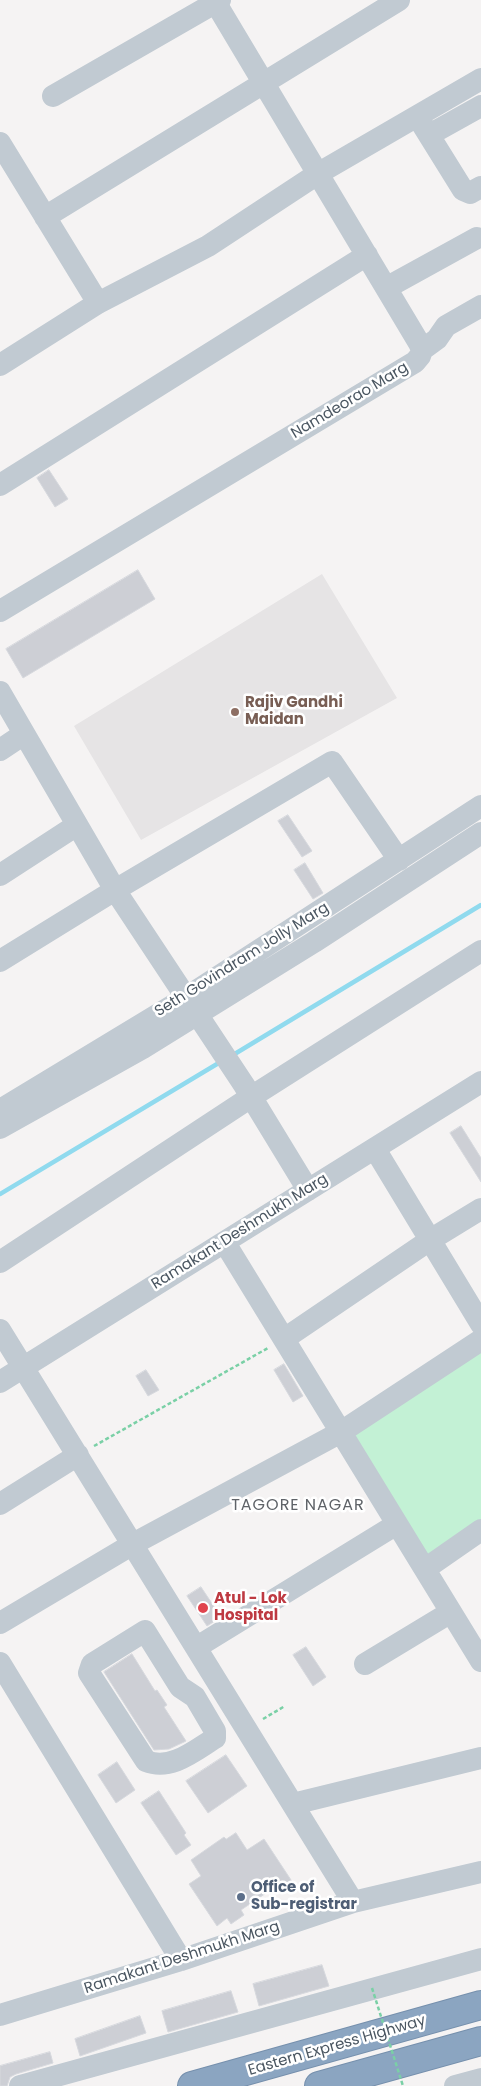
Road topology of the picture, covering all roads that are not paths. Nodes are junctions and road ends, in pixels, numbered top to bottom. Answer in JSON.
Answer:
{"nodes":[{"id":1,"x":399,"y":0,"type":"edge"},
{"id":2,"x":217,"y":1,"type":"edge"},
{"id":3,"x":481,"y":79,"type":"edge"},
{"id":4,"x":265,"y":83,"type":"junction"},
{"id":5,"x":53,"y":96,"type":"dead end"},
{"id":6,"x":481,"y":106,"type":"edge"},
{"id":7,"x":417,"y":116,"type":"junction"},
{"id":8,"x":429,"y":135,"type":"junction"},
{"id":9,"x":0,"y":143,"type":"edge"},
{"id":10,"x":318,"y":173,"type":"junction"},
{"id":11,"x":481,"y":188,"type":"edge"},
{"id":12,"x":45,"y":217,"type":"junction"},
{"id":13,"x":477,"y":238,"type":"dead end"},
{"id":14,"x":367,"y":256,"type":"junction"},
{"id":15,"x":386,"y":288,"type":"junction"},
{"id":16,"x":98,"y":303,"type":"junction"},
{"id":17,"x":481,"y":306,"type":"edge"},
{"id":18,"x":422,"y":350,"type":"junction"},
{"id":19,"x":0,"y":366,"type":"edge"},
{"id":20,"x":0,"y":485,"type":"edge"},
{"id":21,"x":0,"y":611,"type":"edge"},
{"id":22,"x":0,"y":692,"type":"edge"},
{"id":23,"x":24,"y":734,"type":"junction"},
{"id":24,"x":0,"y":750,"type":"edge"},
{"id":25,"x":481,"y":806,"type":"edge"},
{"id":26,"x":77,"y":826,"type":"junction"},
{"id":27,"x":481,"y":833,"type":"edge"},
{"id":28,"x":399,"y":860,"type":"junction"},
{"id":29,"x":0,"y":875,"type":"edge"},
{"id":30,"x":115,"y":890,"type":"junction"},
{"id":31,"x":481,"y":951,"type":"edge"},
{"id":32,"x":0,"y":961,"type":"edge"},
{"id":33,"x":192,"y":1005,"type":"junction"},
{"id":34,"x":481,"y":1082,"type":"edge"},
{"id":35,"x":247,"y":1091,"type":"junction"},
{"id":36,"x":0,"y":1110,"type":"edge"},
{"id":37,"x":0,"y":1128,"type":"edge"},
{"id":38,"x":375,"y":1149,"type":"junction"},
{"id":39,"x":308,"y":1190,"type":"junction"},
{"id":40,"x":481,"y":1209,"type":"edge"},
{"id":41,"x":430,"y":1240,"type":"junction"},
{"id":42,"x":224,"y":1243,"type":"junction"},
{"id":43,"x":0,"y":1262,"type":"edge"},
{"id":44,"x":481,"y":1324,"type":"edge"},
{"id":45,"x":0,"y":1330,"type":"edge"},
{"id":46,"x":284,"y":1339,"type":"junction"},
{"id":47,"x":481,"y":1340,"type":"edge"},
{"id":48,"x":24,"y":1367,"type":"junction"},
{"id":49,"x":0,"y":1382,"type":"edge"},
{"id":50,"x":341,"y":1432,"type":"junction"},
{"id":51,"x":78,"y":1455,"type":"junction"},
{"id":52,"x":0,"y":1504,"type":"edge"},
{"id":53,"x":397,"y":1524,"type":"junction"},
{"id":54,"x":481,"y":1530,"type":"edge"},
{"id":55,"x":133,"y":1544,"type":"junction"},
{"id":56,"x":425,"y":1569,"type":"junction"},
{"id":57,"x":175,"y":1612,"type":"junction"},
{"id":58,"x":451,"y":1612,"type":"junction"},
{"id":59,"x":0,"y":1622,"type":"edge"},
{"id":60,"x":145,"y":1631,"type":"junction"},
{"id":61,"x":197,"y":1647,"type":"junction"},
{"id":62,"x":480,"y":1659,"type":"edge"},
{"id":63,"x":0,"y":1663,"type":"edge"},
{"id":64,"x":365,"y":1664,"type":"dead end"},
{"id":65,"x":219,"y":1683,"type":"junction"},
{"id":66,"x":195,"y":1697,"type":"junction"},
{"id":67,"x":481,"y":1758,"type":"edge"},
{"id":68,"x":293,"y":1804,"type":"junction"},
{"id":69,"x":481,"y":1872,"type":"edge"},
{"id":70,"x":353,"y":1902,"type":"junction"},
{"id":71,"x":481,"y":1959,"type":"edge"},
{"id":72,"x":181,"y":1960,"type":"junction"},
{"id":73,"x":481,"y":2005,"type":"edge"},
{"id":74,"x":1,"y":2012,"type":"edge"},
{"id":75,"x":481,"y":2041,"type":"edge"},
{"id":76,"x":481,"y":2079,"type":"edge"},
{"id":77,"x":20,"y":2086,"type":"edge"},
{"id":78,"x":192,"y":2086,"type":"edge"},
{"id":79,"x":319,"y":2086,"type":"edge"},
{"id":80,"x":456,"y":2086,"type":"edge"}],
"edges":[{"from":1,"to":4,"type":"street"},
{"from":2,"to":4,"type":"street","name":"Namdeorao Marg"},
{"from":2,"to":5,"type":"street"},
{"from":3,"to":7,"type":"street"},
{"from":4,"to":10,"type":"street","name":"Namdeorao Marg"},
{"from":4,"to":12,"type":"street"},
{"from":6,"to":8,"type":"street"},
{"from":7,"to":8,"type":"street"},
{"from":7,"to":10,"type":"street"},
{"from":8,"to":11,"type":"street"},
{"from":9,"to":12,"type":"street"},
{"from":10,"to":14,"type":"street","name":"Namdeorao Marg"},
{"from":10,"to":16,"type":"street"},
{"from":12,"to":16,"type":"street"},
{"from":13,"to":15,"type":"street"},
{"from":14,"to":15,"type":"street","name":"Namdeorao Marg"},
{"from":14,"to":20,"type":"street"},
{"from":15,"to":18,"type":"street","name":"Namdeorao Marg"},
{"from":16,"to":19,"type":"street"},
{"from":17,"to":18,"type":"street"},
{"from":18,"to":21,"type":"street","name":"Namdeorao Marg"},
{"from":22,"to":23,"type":"street"},
{"from":23,"to":24,"type":"street"},
{"from":23,"to":26,"type":"street"},
{"from":25,"to":28,"type":"street","name":"Seth Govindram Jolly Marg"},
{"from":26,"to":29,"type":"street"},
{"from":26,"to":30,"type":"street"},
{"from":27,"to":33,"type":"street"},
{"from":28,"to":30,"type":"street"},
{"from":28,"to":33,"type":"street","name":"Seth Govindram Jolly Marg"},
{"from":30,"to":32,"type":"street"},
{"from":30,"to":33,"type":"street"},
{"from":31,"to":35,"type":"street"},
{"from":33,"to":35,"type":"street"},
{"from":33,"to":36,"type":"street","name":"Seth Govindram Jolly Marg"},
{"from":33,"to":37,"type":"street"},
{"from":34,"to":38,"type":"street","name":"Ramakant Deshmukh Marg"},
{"from":35,"to":39,"type":"street"},
{"from":35,"to":43,"type":"street"},
{"from":38,"to":39,"type":"street","name":"Ramakant Deshmukh Marg"},
{"from":38,"to":41,"type":"street"},
{"from":39,"to":42,"type":"street","name":"Ramakant Deshmukh Marg"},
{"from":40,"to":41,"type":"street"},
{"from":41,"to":44,"type":"street"},
{"from":41,"to":46,"type":"street"},
{"from":42,"to":46,"type":"street"},
{"from":42,"to":48,"type":"street","name":"Ramakant Deshmukh Marg"},
{"from":45,"to":48,"type":"street"},
{"from":46,"to":50,"type":"street"},
{"from":47,"to":50,"type":"street"},
{"from":48,"to":49,"type":"street","name":"Ramakant Deshmukh Marg"},
{"from":48,"to":51,"type":"street"},
{"from":50,"to":53,"type":"street"},
{"from":50,"to":55,"type":"street"},
{"from":51,"to":52,"type":"street"},
{"from":51,"to":55,"type":"street"},
{"from":53,"to":56,"type":"street"},
{"from":53,"to":61,"type":"street"},
{"from":54,"to":56,"type":"street"},
{"from":55,"to":57,"type":"street"},
{"from":55,"to":59,"type":"street"},
{"from":56,"to":58,"type":"street"},
{"from":57,"to":60,"type":"street"},
{"from":57,"to":61,"type":"street"},
{"from":58,"to":62,"type":"street"},
{"from":58,"to":64,"type":"street"},
{"from":60,"to":66,"type":"street"},
{"from":60,"to":66,"type":"street"},
{"from":61,"to":65,"type":"street"},
{"from":63,"to":72,"type":"street"},
{"from":65,"to":66,"type":"street"},
{"from":65,"to":68,"type":"street"},
{"from":67,"to":68,"type":"street"},
{"from":68,"to":70,"type":"street"},
{"from":69,"to":70,"type":"street","name":"Ramakant Deshmukh Marg"},
{"from":70,"to":72,"type":"street","name":"Ramakant Deshmukh Marg"},
{"from":71,"to":77,"type":"street"},
{"from":72,"to":74,"type":"street","name":"Ramakant Deshmukh Marg"},
{"from":73,"to":78,"type":"highway","name":"Eastern Express Highway"},
{"from":75,"to":79,"type":"highway"},
{"from":76,"to":80,"type":"street"}]}
